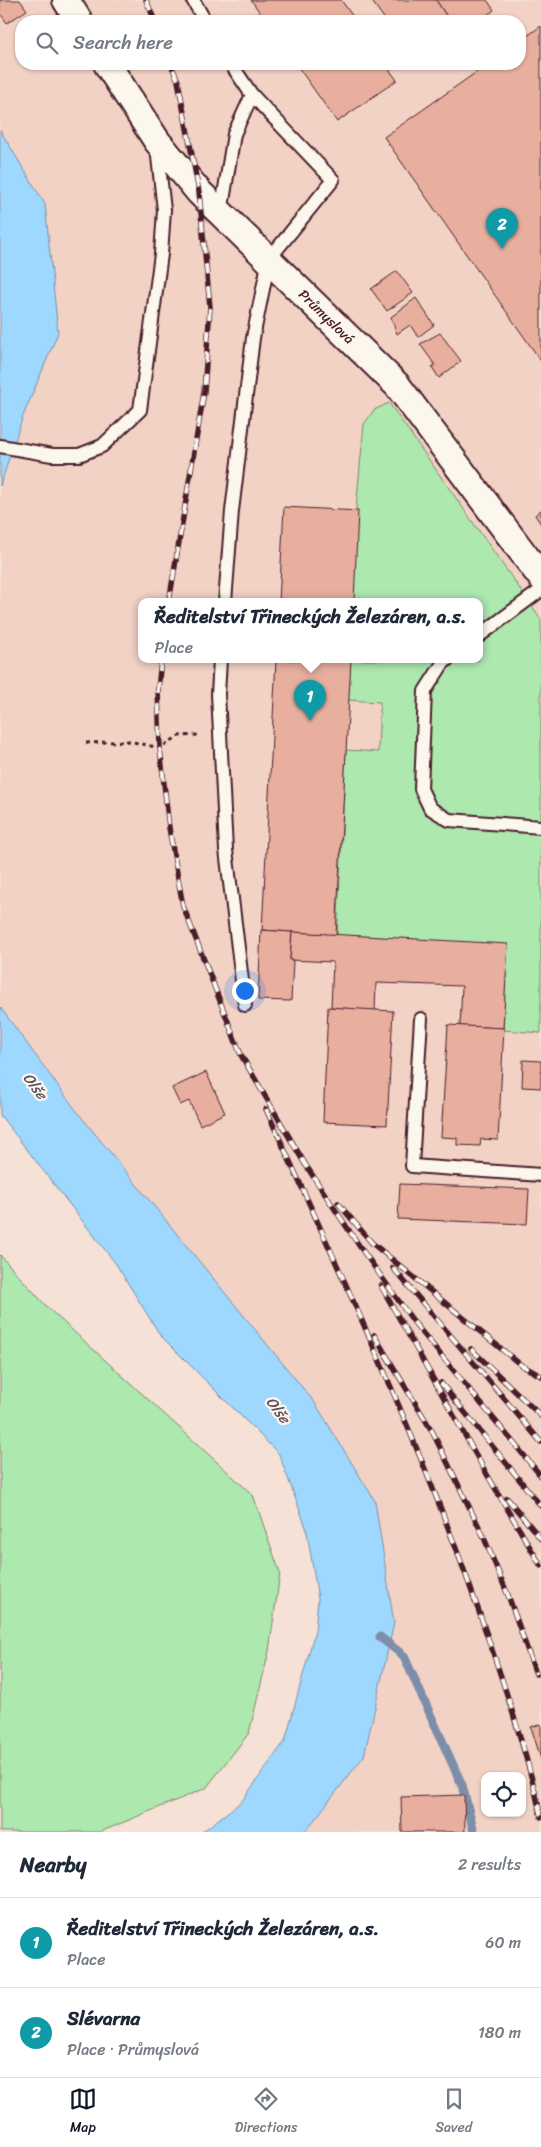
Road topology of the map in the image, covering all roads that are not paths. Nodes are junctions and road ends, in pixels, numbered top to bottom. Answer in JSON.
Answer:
{"nodes":[{"id":1,"x":66,"y":0,"type":"edge"},
{"id":2,"x":192,"y":0,"type":"edge"},
{"id":3,"x":76,"y":15,"type":"edge"},
{"id":4,"x":201,"y":15,"type":"edge"},
{"id":5,"x":111,"y":70,"type":"edge"},
{"id":6,"x":235,"y":70,"type":"edge"},
{"id":7,"x":252,"y":95,"type":"junction"},
{"id":8,"x":157,"y":141,"type":"junction"},
{"id":9,"x":221,"y":213,"type":"junction"},
{"id":10,"x":269,"y":259,"type":"junction"},
{"id":11,"x":0,"y":446,"type":"edge"},
{"id":12,"x":541,"y":576,"type":"edge"},
{"id":13,"x":541,"y":590,"type":"edge"},
{"id":14,"x":225,"y":598,"type":"edge"},
{"id":15,"x":483,"y":633,"type":"edge"},
{"id":16,"x":220,"y":663,"type":"edge"},
{"id":17,"x":443,"y":663,"type":"edge"},
{"id":18,"x":541,"y":827,"type":"edge"},
{"id":19,"x":245,"y":1005,"type":"dead end"},
{"id":20,"x":421,"y":1019,"type":"dead end"},
{"id":21,"x":541,"y":1175,"type":"edge"}],
"edges":[{"from":1,"to":3,"type":"street"},
{"from":2,"to":4,"type":"lane"},
{"from":5,"to":8,"type":"street","name":"Průmyslová"},
{"from":6,"to":7,"type":"lane"},
{"from":7,"to":9,"type":"lane"},
{"from":7,"to":10,"type":"lane"},
{"from":8,"to":9,"type":"street","name":"Průmyslová"},
{"from":8,"to":11,"type":"lane"},
{"from":9,"to":10,"type":"street","name":"Průmyslová"},
{"from":10,"to":12,"type":"street","name":"Průmyslová"},
{"from":10,"to":14,"type":"lane"},
{"from":13,"to":15,"type":"lane"},
{"from":16,"to":19,"type":"lane"},
{"from":17,"to":18,"type":"lane"},
{"from":20,"to":21,"type":"lane"}]}
